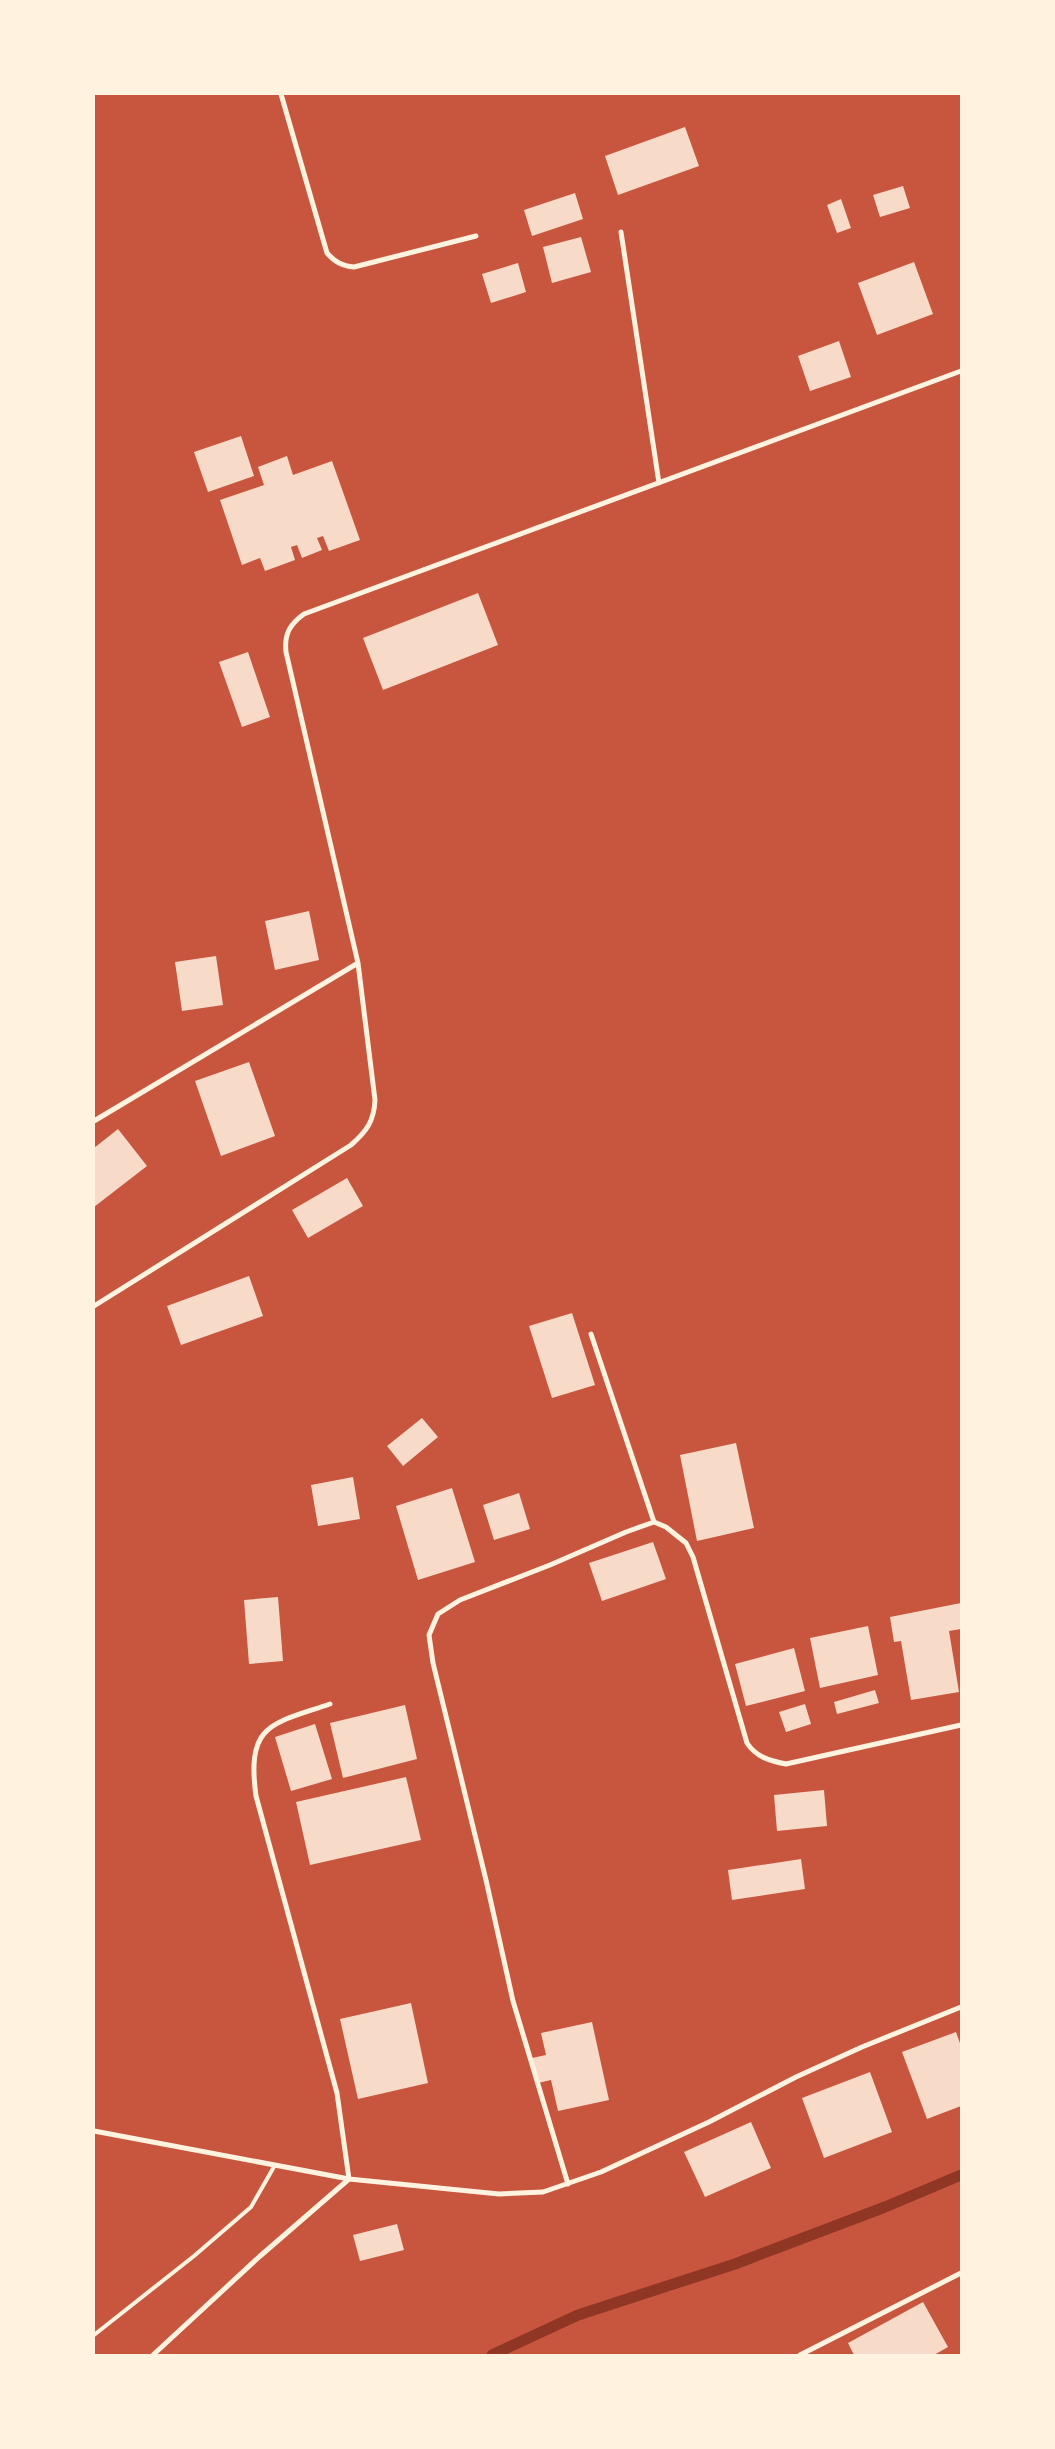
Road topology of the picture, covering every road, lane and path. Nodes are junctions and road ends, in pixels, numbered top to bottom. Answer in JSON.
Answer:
{"nodes":[{"id":1,"x":281,"y":94,"type":"edge"},
{"id":2,"x":621,"y":232,"type":"dead end"},
{"id":3,"x":476,"y":236,"type":"dead end"},
{"id":4,"x":961,"y":371,"type":"edge"},
{"id":5,"x":659,"y":484,"type":"junction"},
{"id":6,"x":358,"y":963,"type":"junction"},
{"id":7,"x":94,"y":1121,"type":"edge"},
{"id":8,"x":94,"y":1306,"type":"edge"},
{"id":9,"x":591,"y":1334,"type":"dead end"},
{"id":10,"x":654,"y":1522,"type":"junction"},
{"id":11,"x":330,"y":1704,"type":"dead end"},
{"id":12,"x":961,"y":1725,"type":"edge"},
{"id":13,"x":961,"y":2007,"type":"edge"},
{"id":14,"x":94,"y":2131,"type":"edge"},
{"id":15,"x":275,"y":2165,"type":"junction"},
{"id":16,"x":349,"y":2180,"type":"junction"},
{"id":17,"x":568,"y":2184,"type":"junction"},
{"id":18,"x":961,"y":2273,"type":"edge"},
{"id":19,"x":94,"y":2336,"type":"edge"},
{"id":20,"x":153,"y":2355,"type":"edge"},
{"id":21,"x":800,"y":2355,"type":"edge"}],
"edges":[{"from":1,"to":3,"type":"street"},
{"from":2,"to":5,"type":"street"},
{"from":4,"to":5,"type":"street"},
{"from":5,"to":6,"type":"street"},
{"from":6,"to":7,"type":"street"},
{"from":6,"to":8,"type":"street"},
{"from":9,"to":10,"type":"street"},
{"from":10,"to":12,"type":"street"},
{"from":10,"to":17,"type":"street"},
{"from":11,"to":16,"type":"street"},
{"from":13,"to":17,"type":"street"},
{"from":14,"to":15,"type":"street"},
{"from":15,"to":16,"type":"street"},
{"from":15,"to":19,"type":"lane"},
{"from":16,"to":17,"type":"street"},
{"from":16,"to":20,"type":"street"},
{"from":18,"to":21,"type":"street"}]}
